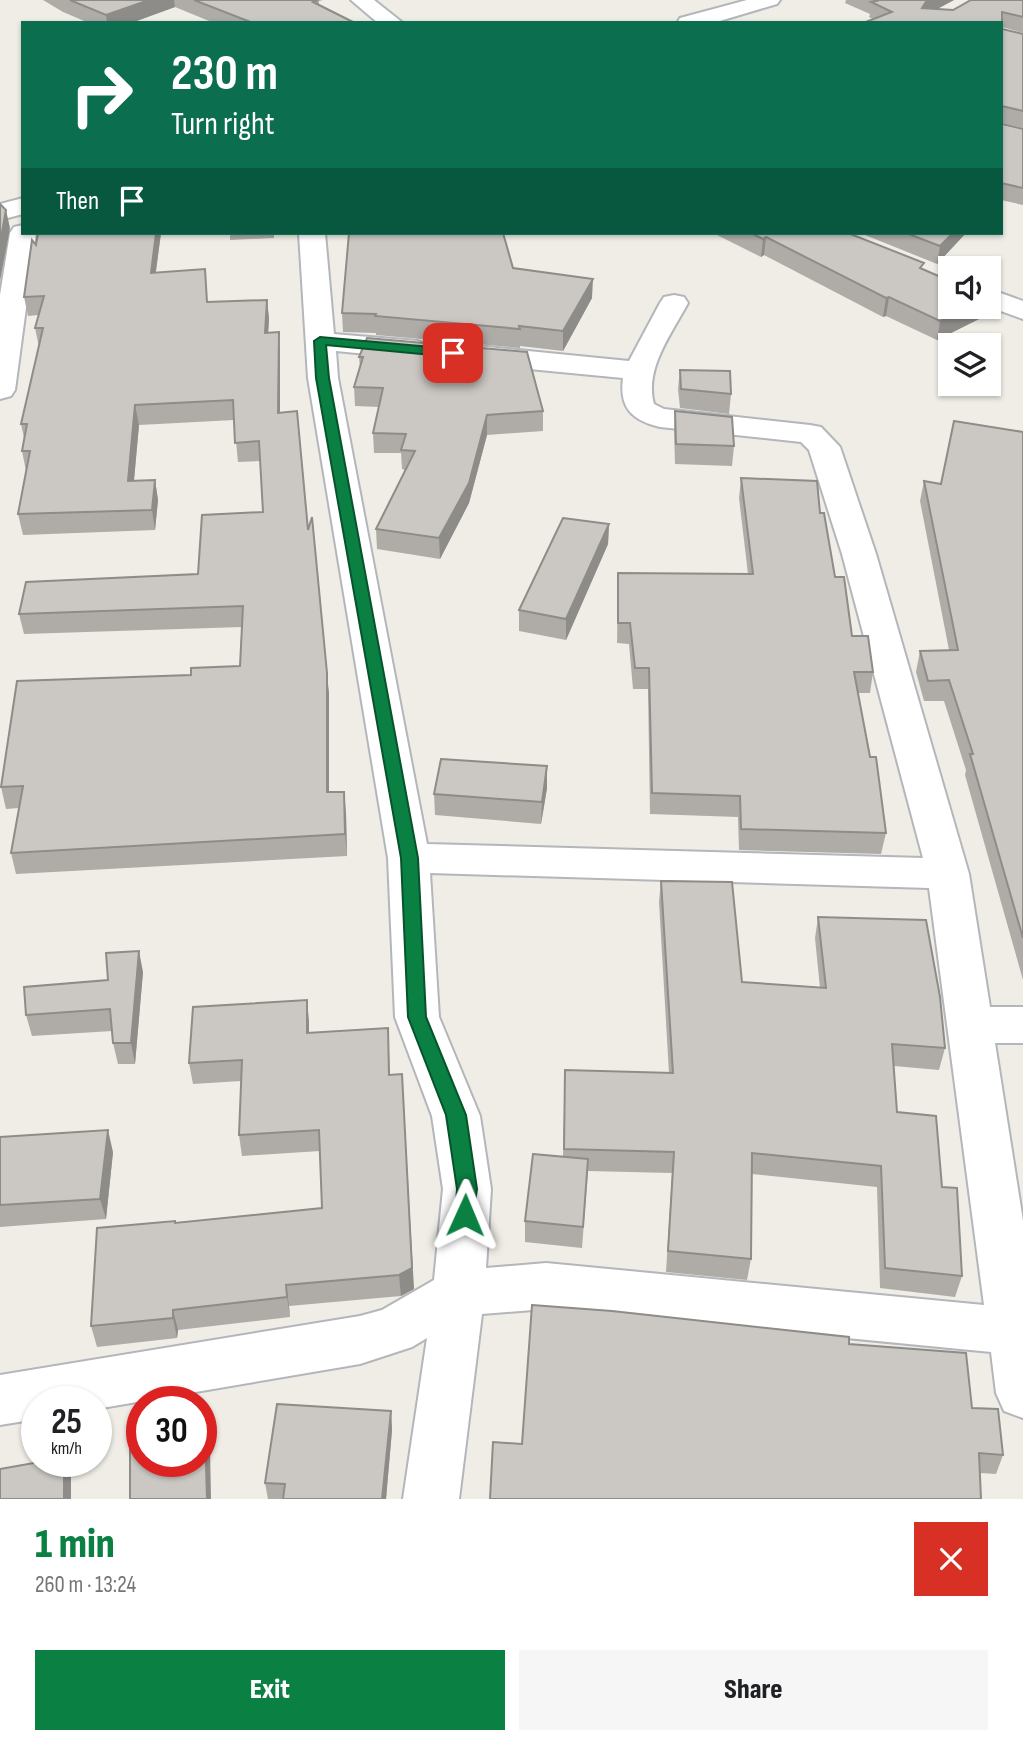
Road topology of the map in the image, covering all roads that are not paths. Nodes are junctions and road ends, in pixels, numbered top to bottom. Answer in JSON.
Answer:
{"nodes":[{"id":1,"x":361,"y":0,"type":"edge"},
{"id":2,"x":769,"y":0,"type":"edge"},
{"id":3,"x":389,"y":21,"type":"edge"},
{"id":4,"x":695,"y":21,"type":"edge"},
{"id":5,"x":21,"y":207,"type":"edge"},
{"id":6,"x":0,"y":212,"type":"edge"},
{"id":7,"x":23,"y":235,"type":"edge"},
{"id":8,"x":312,"y":235,"type":"edge"},
{"id":9,"x":674,"y":303,"type":"dead end"},
{"id":10,"x":1001,"y":303,"type":"edge"},
{"id":11,"x":1023,"y":312,"type":"edge"},
{"id":12,"x":320,"y":341,"type":"junction"},
{"id":13,"x":639,"y":370,"type":"junction"},
{"id":14,"x":0,"y":390,"type":"edge"},
{"id":15,"x":409,"y":858,"type":"junction"},
{"id":16,"x":948,"y":874,"type":"junction"},
{"id":17,"x":971,"y":1025,"type":"junction"},
{"id":18,"x":1023,"y":1025,"type":"edge"},
{"id":19,"x":459,"y":1293,"type":"junction"},
{"id":20,"x":1014,"y":1331,"type":"junction"},
{"id":21,"x":1023,"y":1393,"type":"edge"},
{"id":22,"x":0,"y":1400,"type":"edge"},
{"id":23,"x":431,"y":1499,"type":"edge"}],
"edges":[{"from":1,"to":3,"type":"street"},
{"from":2,"to":4,"type":"street"},
{"from":5,"to":6,"type":"street"},
{"from":7,"to":14,"type":"street"},
{"from":8,"to":12,"type":"street"},
{"from":9,"to":13,"type":"street"},
{"from":10,"to":11,"type":"street"},
{"from":12,"to":13,"type":"street"},
{"from":12,"to":15,"type":"street"},
{"from":13,"to":16,"type":"street"},
{"from":15,"to":16,"type":"street"},
{"from":15,"to":19,"type":"street"},
{"from":16,"to":17,"type":"street"},
{"from":17,"to":18,"type":"street"},
{"from":17,"to":20,"type":"street"},
{"from":19,"to":20,"type":"street"},
{"from":19,"to":22,"type":"street"},
{"from":19,"to":23,"type":"street"},
{"from":20,"to":21,"type":"street"}]}
